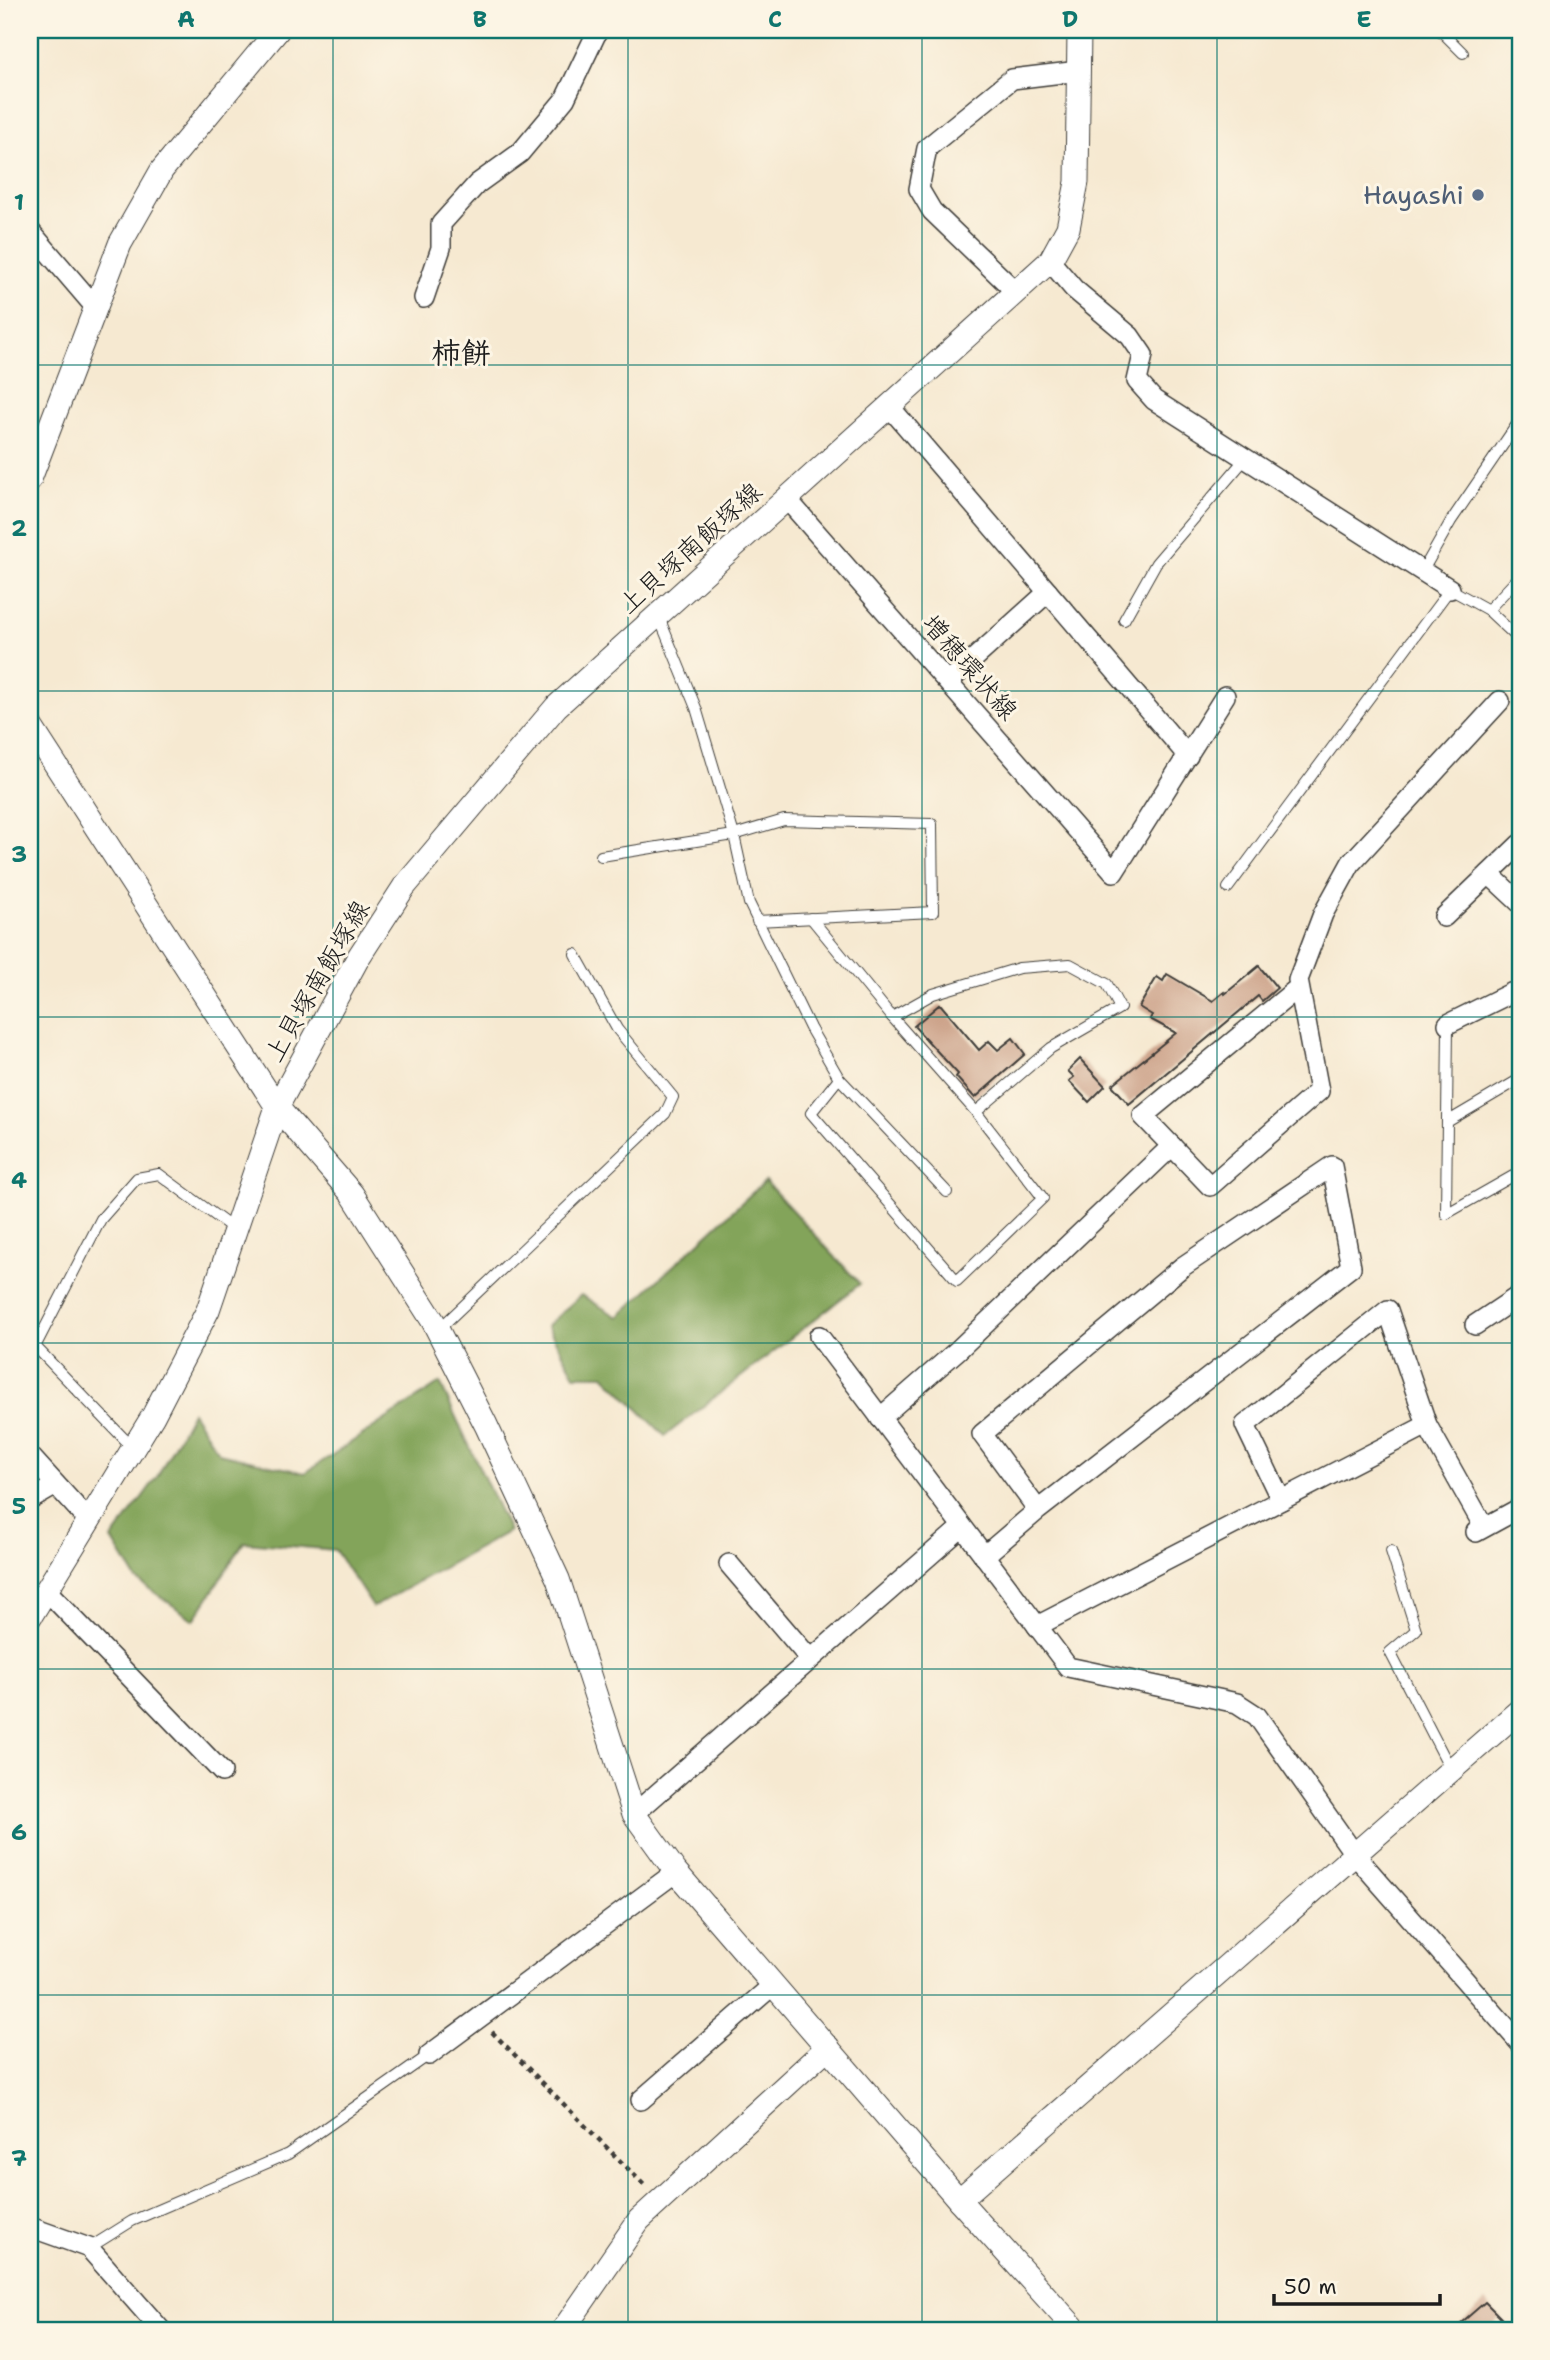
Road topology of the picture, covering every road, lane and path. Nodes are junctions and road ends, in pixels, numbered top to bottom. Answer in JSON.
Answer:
{"nodes":[{"id":1,"x":278,"y":30,"type":"edge"},
{"id":2,"x":598,"y":30,"type":"edge"},
{"id":3,"x":1079,"y":30,"type":"edge"},
{"id":4,"x":1440,"y":30,"type":"edge"},
{"id":5,"x":1463,"y":53,"type":"dead end"},
{"id":6,"x":1079,"y":71,"type":"junction"},
{"id":7,"x":30,"y":231,"type":"edge"},
{"id":8,"x":1051,"y":261,"type":"junction"},
{"id":9,"x":1016,"y":292,"type":"junction"},
{"id":10,"x":424,"y":299,"type":"dead end"},
{"id":11,"x":96,"y":308,"type":"junction"},
{"id":12,"x":889,"y":406,"type":"junction"},
{"id":13,"x":1520,"y":420,"type":"edge"},
{"id":14,"x":1245,"y":459,"type":"junction"},
{"id":15,"x":30,"y":479,"type":"edge"},
{"id":16,"x":786,"y":498,"type":"junction"},
{"id":17,"x":1422,"y":573,"type":"junction"},
{"id":18,"x":1520,"y":576,"type":"edge"},
{"id":19,"x":1450,"y":589,"type":"junction"},
{"id":20,"x":1048,"y":592,"type":"junction"},
{"id":21,"x":1488,"y":610,"type":"junction"},
{"id":22,"x":658,"y":615,"type":"junction"},
{"id":23,"x":1124,"y":620,"type":"dead end"},
{"id":24,"x":1520,"y":640,"type":"edge"},
{"id":25,"x":948,"y":682,"type":"junction"},
{"id":26,"x":1225,"y":696,"type":"dead end"},
{"id":27,"x":1500,"y":702,"type":"dead end"},
{"id":28,"x":30,"y":725,"type":"edge"},
{"id":29,"x":1188,"y":756,"type":"junction"},
{"id":30,"x":734,"y":835,"type":"junction"},
{"id":31,"x":1520,"y":844,"type":"edge"},
{"id":32,"x":601,"y":856,"type":"dead end"},
{"id":33,"x":1489,"y":874,"type":"junction"},
{"id":34,"x":1228,"y":888,"type":"dead end"},
{"id":35,"x":1520,"y":903,"type":"edge"},
{"id":36,"x":1444,"y":917,"type":"dead end"},
{"id":37,"x":811,"y":918,"type":"junction"},
{"id":38,"x":757,"y":921,"type":"junction"},
{"id":39,"x":575,"y":954,"type":"dead end"},
{"id":40,"x":1299,"y":987,"type":"junction"},
{"id":41,"x":1520,"y":992,"type":"edge"},
{"id":42,"x":892,"y":1017,"type":"junction"},
{"id":43,"x":1448,"y":1024,"type":"joint"},
{"id":44,"x":839,"y":1078,"type":"junction"},
{"id":45,"x":1520,"y":1079,"type":"edge"},
{"id":46,"x":277,"y":1107,"type":"junction"},
{"id":47,"x":976,"y":1112,"type":"junction"},
{"id":48,"x":1447,"y":1122,"type":"junction"},
{"id":49,"x":1172,"y":1146,"type":"junction"},
{"id":50,"x":1520,"y":1172,"type":"edge"},
{"id":51,"x":947,"y":1192,"type":"dead end"},
{"id":52,"x":235,"y":1230,"type":"junction"},
{"id":53,"x":1520,"y":1295,"type":"edge"},
{"id":54,"x":1475,"y":1325,"type":"dead end"},
{"id":55,"x":438,"y":1330,"type":"junction"},
{"id":56,"x":819,"y":1336,"type":"dead end"},
{"id":57,"x":33,"y":1344,"type":"edge"},
{"id":58,"x":880,"y":1418,"type":"junction"},
{"id":59,"x":1427,"y":1425,"type":"junction"},
{"id":60,"x":133,"y":1448,"type":"junction"},
{"id":61,"x":30,"y":1456,"type":"edge"},
{"id":62,"x":55,"y":1485,"type":"junction"},
{"id":63,"x":30,"y":1500,"type":"edge"},
{"id":64,"x":1281,"y":1500,"type":"junction"},
{"id":65,"x":1520,"y":1507,"type":"edge"},
{"id":66,"x":1038,"y":1510,"type":"junction"},
{"id":67,"x":89,"y":1521,"type":"junction"},
{"id":68,"x":962,"y":1527,"type":"junction"},
{"id":69,"x":1391,"y":1551,"type":"dead end"},
{"id":70,"x":984,"y":1556,"type":"junction"},
{"id":71,"x":729,"y":1564,"type":"dead end"},
{"id":72,"x":46,"y":1590,"type":"junction"},
{"id":73,"x":30,"y":1617,"type":"edge"},
{"id":74,"x":1037,"y":1626,"type":"junction"},
{"id":75,"x":810,"y":1660,"type":"junction"},
{"id":76,"x":1520,"y":1710,"type":"edge"},
{"id":77,"x":1451,"y":1771,"type":"junction"},
{"id":78,"x":222,"y":1772,"type":"dead end"},
{"id":79,"x":634,"y":1814,"type":"junction"},
{"id":80,"x":1355,"y":1855,"type":"junction"},
{"id":81,"x":676,"y":1872,"type":"junction"},
{"id":82,"x":773,"y":1984,"type":"junction"},
{"id":83,"x":480,"y":2019,"type":"junction"},
{"id":84,"x":1520,"y":2043,"type":"edge"},
{"id":85,"x":828,"y":2047,"type":"junction"},
{"id":86,"x":429,"y":2054,"type":"joint"},
{"id":87,"x":641,"y":2100,"type":"dead end"},
{"id":88,"x":659,"y":2200,"type":"junction"},
{"id":89,"x":959,"y":2200,"type":"junction"},
{"id":90,"x":30,"y":2227,"type":"edge"},
{"id":91,"x":89,"y":2248,"type":"junction"},
{"id":92,"x":162,"y":2330,"type":"edge"},
{"id":93,"x":563,"y":2330,"type":"edge"},
{"id":94,"x":1076,"y":2330,"type":"edge"}],
"edges":[{"from":1,"to":11,"type":"street"},
{"from":2,"to":10,"type":"street"},
{"from":3,"to":6,"type":"street","name":"上貝塚南飯塚線"},
{"from":4,"to":5,"type":"lane"},
{"from":6,"to":8,"type":"street","name":"上貝塚南飯塚線"},
{"from":6,"to":9,"type":"street"},
{"from":7,"to":11,"type":"street"},
{"from":8,"to":9,"type":"street","name":"上貝塚南飯塚線"},
{"from":8,"to":14,"type":"street"},
{"from":9,"to":12,"type":"street","name":"上貝塚南飯塚線"},
{"from":11,"to":15,"type":"street"},
{"from":12,"to":16,"type":"street","name":"上貝塚南飯塚線"},
{"from":12,"to":20,"type":"street"},
{"from":13,"to":17,"type":"lane"},
{"from":14,"to":17,"type":"street"},
{"from":14,"to":23,"type":"lane"},
{"from":16,"to":22,"type":"street","name":"上貝塚南飯塚線"},
{"from":16,"to":25,"type":"street","name":"増穂環状線"},
{"from":17,"to":19,"type":"street"},
{"from":18,"to":21,"type":"lane"},
{"from":19,"to":21,"type":"lane"},
{"from":19,"to":34,"type":"lane"},
{"from":20,"to":25,"type":"street"},
{"from":20,"to":29,"type":"street"},
{"from":21,"to":24,"type":"lane"},
{"from":22,"to":30,"type":"lane"},
{"from":22,"to":46,"type":"street","name":"上貝塚南飯塚線"},
{"from":25,"to":29,"type":"street","name":"増穂環状線"},
{"from":26,"to":29,"type":"street"},
{"from":27,"to":40,"type":"street"},
{"from":28,"to":46,"type":"street"},
{"from":30,"to":32,"type":"lane"},
{"from":30,"to":37,"type":"lane"},
{"from":30,"to":38,"type":"lane"},
{"from":31,"to":33,"type":"street"},
{"from":33,"to":35,"type":"street"},
{"from":33,"to":36,"type":"street"},
{"from":37,"to":38,"type":"lane"},
{"from":37,"to":42,"type":"lane"},
{"from":38,"to":44,"type":"lane"},
{"from":39,"to":55,"type":"lane"},
{"from":40,"to":49,"type":"street"},
{"from":40,"to":49,"type":"street"},
{"from":41,"to":43,"type":"street"},
{"from":42,"to":47,"type":"lane"},
{"from":42,"to":47,"type":"lane"},
{"from":43,"to":48,"type":"lane"},
{"from":44,"to":47,"type":"lane"},
{"from":44,"to":51,"type":"lane"},
{"from":45,"to":48,"type":"lane"},
{"from":46,"to":52,"type":"street","name":"上貝塚南飯塚線"},
{"from":46,"to":55,"type":"street"},
{"from":48,"to":50,"type":"lane"},
{"from":49,"to":58,"type":"street"},
{"from":52,"to":57,"type":"lane"},
{"from":52,"to":60,"type":"street","name":"上貝塚南飯塚線"},
{"from":53,"to":54,"type":"street"},
{"from":55,"to":79,"type":"street"},
{"from":56,"to":58,"type":"street"},
{"from":57,"to":60,"type":"lane"},
{"from":58,"to":68,"type":"street"},
{"from":59,"to":64,"type":"street"},
{"from":59,"to":64,"type":"street"},
{"from":59,"to":65,"type":"street"},
{"from":60,"to":67,"type":"street","name":"上貝塚南飯塚線"},
{"from":61,"to":62,"type":"street"},
{"from":62,"to":63,"type":"street"},
{"from":62,"to":67,"type":"street"},
{"from":64,"to":74,"type":"street"},
{"from":66,"to":66,"type":"street"},
{"from":66,"to":70,"type":"street"},
{"from":67,"to":72,"type":"street","name":"上貝塚南飯塚線"},
{"from":68,"to":70,"type":"street"},
{"from":68,"to":75,"type":"street"},
{"from":69,"to":77,"type":"lane"},
{"from":70,"to":74,"type":"street"},
{"from":71,"to":75,"type":"street"},
{"from":72,"to":73,"type":"street","name":"上貝塚南飯塚線"},
{"from":72,"to":78,"type":"street"},
{"from":74,"to":80,"type":"street"},
{"from":75,"to":79,"type":"street"},
{"from":76,"to":77,"type":"street"},
{"from":77,"to":80,"type":"street"},
{"from":79,"to":81,"type":"street"},
{"from":80,"to":84,"type":"street"},
{"from":80,"to":89,"type":"street"},
{"from":81,"to":82,"type":"street"},
{"from":81,"to":83,"type":"street"},
{"from":82,"to":85,"type":"street"},
{"from":82,"to":87,"type":"street"},
{"from":83,"to":86,"type":"street"},
{"from":83,"to":88,"type":"path"},
{"from":85,"to":88,"type":"street"},
{"from":85,"to":89,"type":"street"},
{"from":86,"to":91,"type":"lane"},
{"from":88,"to":93,"type":"street"},
{"from":89,"to":94,"type":"street"},
{"from":90,"to":91,"type":"street"},
{"from":91,"to":92,"type":"street"}]}
